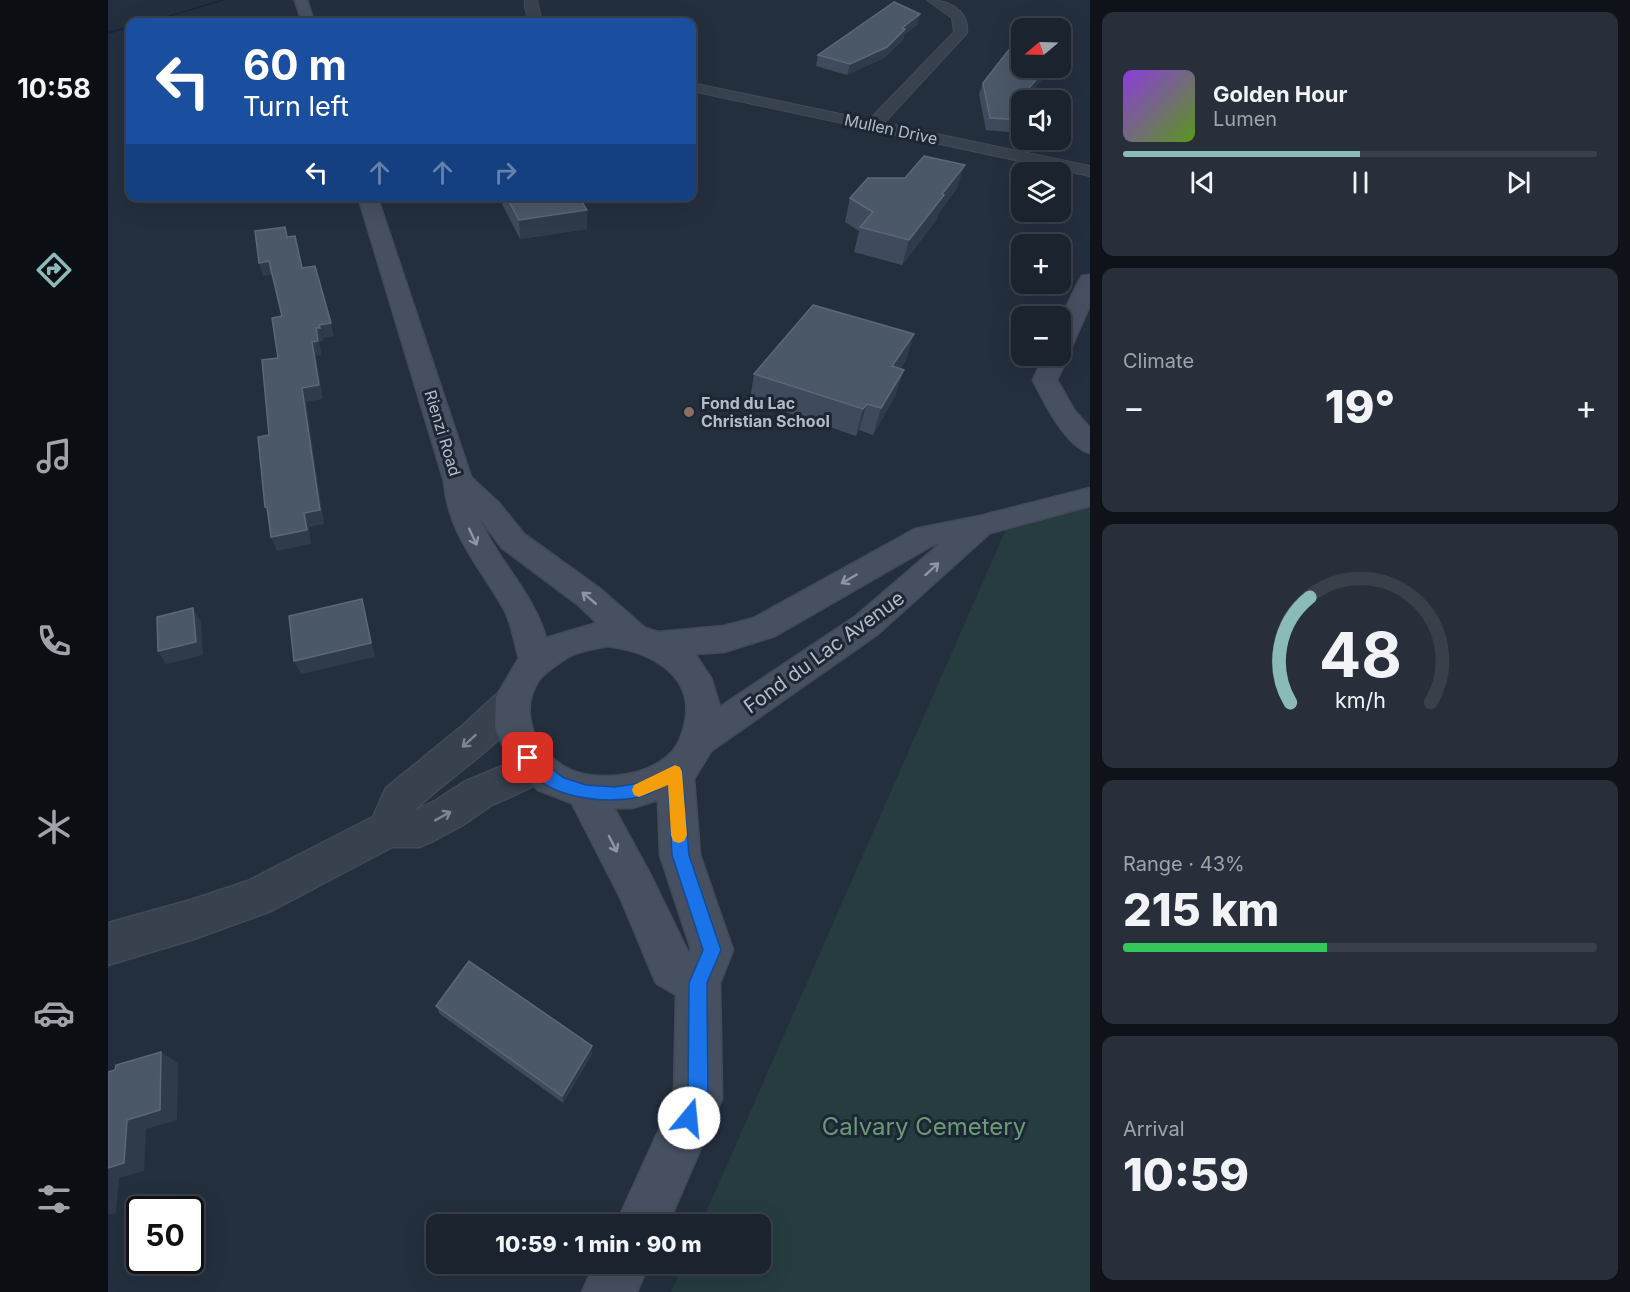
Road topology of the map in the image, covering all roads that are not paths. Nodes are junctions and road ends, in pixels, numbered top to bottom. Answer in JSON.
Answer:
{"nodes":[{"id":1,"x":301,"y":0,"type":"edge"},
{"id":2,"x":531,"y":0,"type":"edge"},
{"id":3,"x":933,"y":0,"type":"edge"},
{"id":4,"x":307,"y":18,"type":"edge"},
{"id":5,"x":535,"y":18,"type":"edge"},
{"id":6,"x":696,"y":88,"type":"edge"},
{"id":7,"x":872,"y":126,"type":"junction"},
{"id":8,"x":1090,"y":171,"type":"edge"},
{"id":9,"x":369,"y":201,"type":"edge"},
{"id":10,"x":1090,"y":281,"type":"edge"},
{"id":11,"x":1071,"y":322,"type":"edge"},
{"id":12,"x":1051,"y":366,"type":"edge"},
{"id":13,"x":1090,"y":445,"type":"edge"},
{"id":14,"x":458,"y":481,"type":"junction"},
{"id":15,"x":1090,"y":497,"type":"edge"},
{"id":16,"x":980,"y":526,"type":"junction"},
{"id":17,"x":645,"y":641,"type":"junction"},
{"id":18,"x":536,"y":660,"type":"junction"},
{"id":19,"x":512,"y":700,"type":"junction"},
{"id":20,"x":700,"y":740,"type":"junction"},
{"id":21,"x":536,"y":768,"type":"junction"},
{"id":22,"x":675,"y":772,"type":"junction"},
{"id":23,"x":586,"y":792,"type":"junction"},
{"id":24,"x":388,"y":829,"type":"junction"},
{"id":25,"x":108,"y":944,"type":"edge"},
{"id":26,"x":698,"y":983,"type":"junction"},
{"id":27,"x":646,"y":1214,"type":"edge"},
{"id":28,"x":618,"y":1274,"type":"edge"},
{"id":29,"x":609,"y":1292,"type":"edge"}],
"edges":[{"from":1,"to":4,"type":"main road"},
{"from":2,"to":5,"type":"street"},
{"from":3,"to":7,"type":"street"},
{"from":6,"to":7,"type":"street","name":"Mullen Drive"},
{"from":7,"to":8,"type":"street","name":"Mullen Drive"},
{"from":9,"to":14,"type":"main road","name":"Rienzi Road"},
{"from":10,"to":11,"type":"main road"},
{"from":12,"to":13,"type":"main road"},
{"from":17,"to":14,"type":"main road","one_way":true},
{"from":14,"to":18,"type":"main road","name":"Rienzi Road","one_way":true},
{"from":15,"to":16,"type":"main road"},
{"from":16,"to":17,"type":"main road","one_way":true},
{"from":20,"to":16,"type":"main road","name":"Fond du Lac Avenue","one_way":true},
{"from":17,"to":18,"type":"main road"},
{"from":17,"to":20,"type":"main road"},
{"from":18,"to":19,"type":"main road"},
{"from":19,"to":21,"type":"main road"},
{"from":19,"to":24,"type":"street","one_way":true},
{"from":20,"to":22,"type":"main road"},
{"from":21,"to":23,"type":"main road"},
{"from":24,"to":21,"type":"street","one_way":true},
{"from":22,"to":23,"type":"main road"},
{"from":22,"to":26,"type":"main road"},
{"from":23,"to":26,"type":"main road","one_way":true},
{"from":24,"to":25,"type":"street"},
{"from":26,"to":27,"type":"main road"},
{"from":28,"to":29,"type":"main road"}]}
